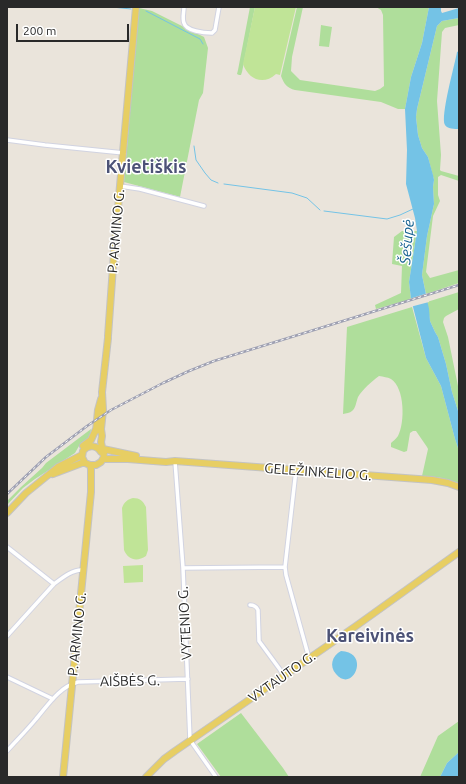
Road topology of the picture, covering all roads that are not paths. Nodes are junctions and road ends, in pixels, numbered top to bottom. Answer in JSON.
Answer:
{"nodes":[{"id":1,"x":136,"y":7,"type":"edge"},
{"id":2,"x":184,"y":7,"type":"edge"},
{"id":3,"x":219,"y":7,"type":"edge"},
{"id":4,"x":7,"y":140,"type":"edge"},
{"id":5,"x":124,"y":153,"type":"junction"},
{"id":6,"x":120,"y":186,"type":"junction"},
{"id":7,"x":204,"y":206,"type":"dead end"},
{"id":8,"x":98,"y":429,"type":"junction"},
{"id":9,"x":100,"y":451,"type":"junction"},
{"id":10,"x":175,"y":461,"type":"junction"},
{"id":11,"x":89,"y":462,"type":"junction"},
{"id":12,"x":59,"y":469,"type":"junction"},
{"id":13,"x":296,"y":470,"type":"junction"},
{"id":14,"x":459,"y":487,"type":"edge"},
{"id":15,"x":7,"y":513,"type":"edge"},
{"id":16,"x":7,"y":547,"type":"edge"},
{"id":17,"x":459,"y":552,"type":"edge"},
{"id":18,"x":285,"y":567,"type":"junction"},
{"id":19,"x":183,"y":568,"type":"junction"},
{"id":20,"x":83,"y":570,"type":"junction"},
{"id":21,"x":54,"y":584,"type":"junction"},
{"id":22,"x":250,"y":605,"type":"dead end"},
{"id":23,"x":7,"y":636,"type":"edge"},
{"id":24,"x":309,"y":658,"type":"junction"},
{"id":25,"x":284,"y":675,"type":"junction"},
{"id":26,"x":7,"y":677,"type":"edge"},
{"id":27,"x":188,"y":679,"type":"junction"},
{"id":28,"x":72,"y":683,"type":"junction"},
{"id":29,"x":53,"y":699,"type":"junction"},
{"id":30,"x":190,"y":740,"type":"junction"},
{"id":31,"x":7,"y":751,"type":"edge"},
{"id":32,"x":63,"y":777,"type":"edge"},
{"id":33,"x":146,"y":777,"type":"edge"},
{"id":34,"x":216,"y":777,"type":"edge"}],
"edges":[{"from":1,"to":5,"type":"main road","name":"P. ARMINO G."},
{"from":2,"to":3,"type":"street"},
{"from":4,"to":5,"type":"street"},
{"from":5,"to":6,"type":"main road","name":"P. ARMINO G."},
{"from":6,"to":7,"type":"street"},
{"from":6,"to":8,"type":"main road","name":"P. ARMINO G."},
{"from":8,"to":9,"type":"main road","name":"P. ARMINO G."},
{"from":8,"to":9,"type":"main road","name":"P. ARMINO G."},
{"from":8,"to":12,"type":"main road"},
{"from":9,"to":10,"type":"main road","name":"GELEŽINKELIO G."},
{"from":9,"to":10,"type":"main road","name":"GELEŽINKELIO G."},
{"from":9,"to":11,"type":"main road","name":"P. ARMINO G."},
{"from":9,"to":11,"type":"main road"},
{"from":10,"to":13,"type":"main road","name":"GELEŽINKELIO G."},
{"from":10,"to":19,"type":"street","name":"VYTENIO G."},
{"from":11,"to":12,"type":"main road"},
{"from":11,"to":20,"type":"main road","name":"P. ARMINO G."},
{"from":12,"to":15,"type":"main road"},
{"from":13,"to":14,"type":"main road","name":"GELEŽINKELIO G."},
{"from":13,"to":18,"type":"street"},
{"from":16,"to":21,"type":"street"},
{"from":17,"to":24,"type":"main road","name":"VYTAUTO G."},
{"from":18,"to":19,"type":"street"},
{"from":18,"to":24,"type":"street"},
{"from":19,"to":27,"type":"street","name":"VYTENIO G."},
{"from":20,"to":21,"type":"street"},
{"from":20,"to":28,"type":"main road","name":"P. ARMINO G."},
{"from":21,"to":23,"type":"street"},
{"from":22,"to":25,"type":"street"},
{"from":24,"to":25,"type":"main road","name":"VYTAUTO G."},
{"from":25,"to":30,"type":"main road","name":"VYTAUTO G."},
{"from":26,"to":29,"type":"street"},
{"from":27,"to":28,"type":"street","name":"AIŠBĖS G."},
{"from":27,"to":30,"type":"street","name":"VYTENIO G."},
{"from":28,"to":29,"type":"street"},
{"from":28,"to":32,"type":"main road","name":"P. ARMINO G."},
{"from":29,"to":31,"type":"street"},
{"from":30,"to":33,"type":"main road","name":"VYTAUTO G."},
{"from":30,"to":34,"type":"street"}]}
